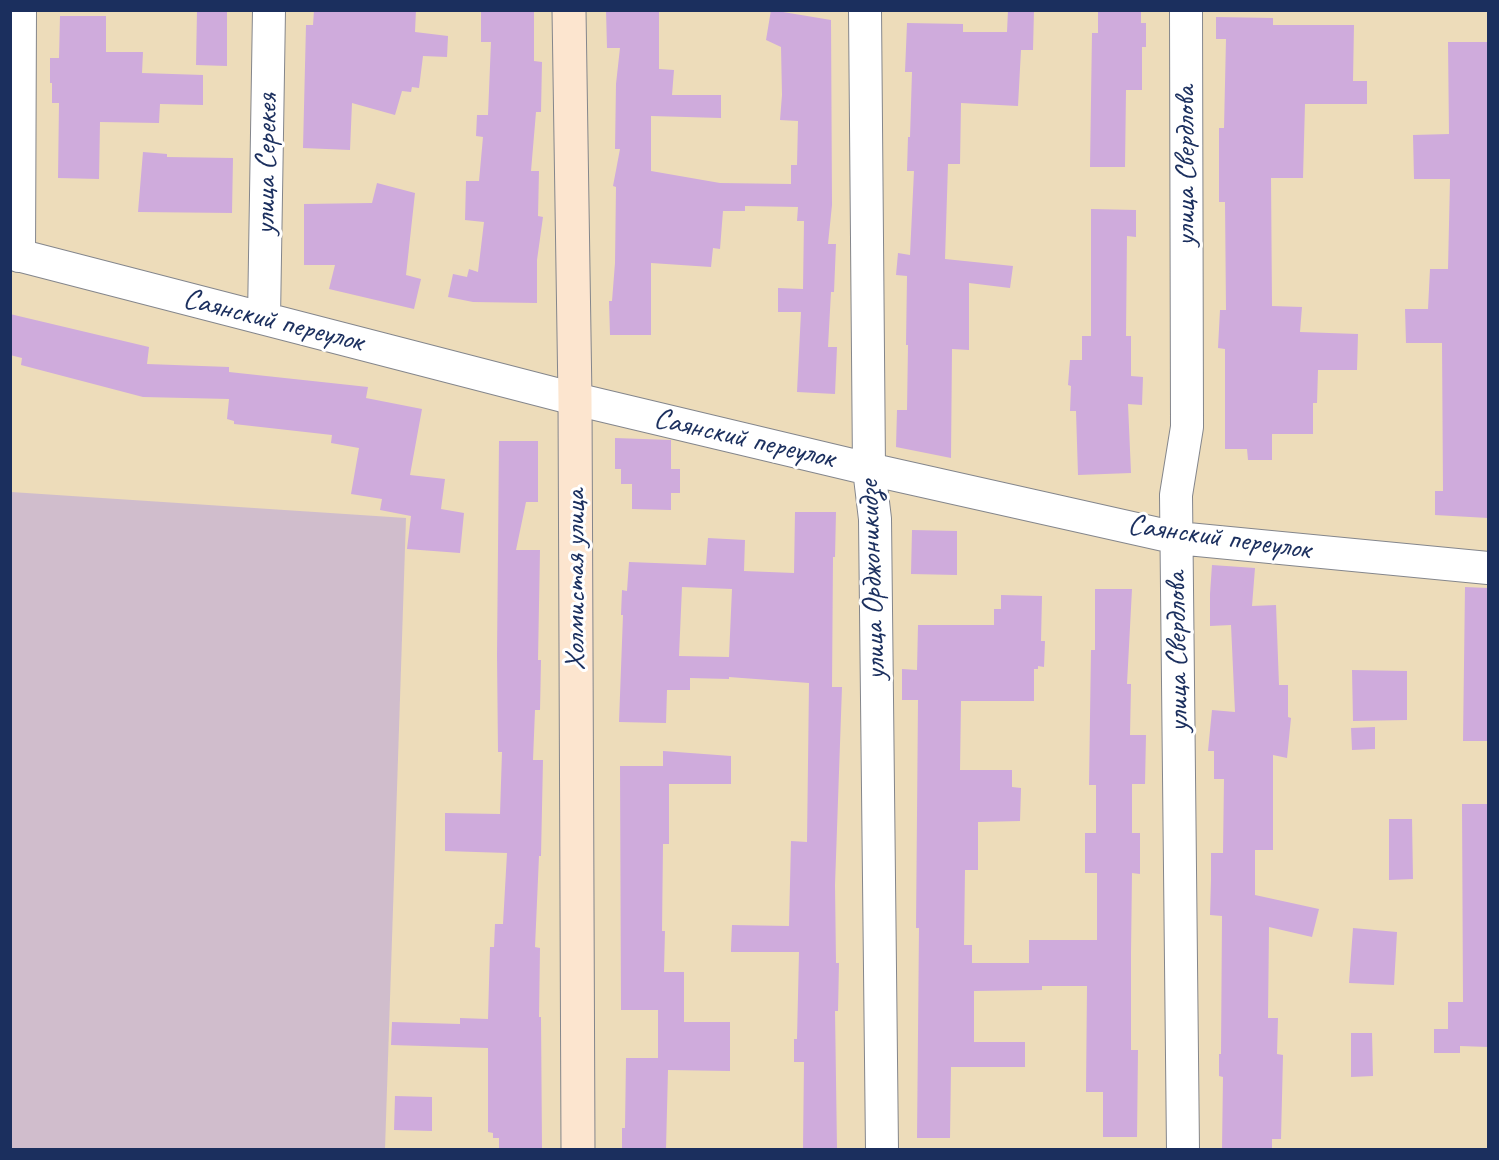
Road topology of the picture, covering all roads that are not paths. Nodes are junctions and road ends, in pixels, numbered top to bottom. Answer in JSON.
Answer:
{"nodes":[{"id":1,"x":20,"y":10,"type":"edge"},
{"id":2,"x":269,"y":10,"type":"edge"},
{"id":3,"x":569,"y":10,"type":"edge"},
{"id":4,"x":865,"y":10,"type":"edge"},
{"id":5,"x":1186,"y":10,"type":"edge"},
{"id":6,"x":15,"y":254,"type":"edge"},
{"id":7,"x":264,"y":318,"type":"junction"},
{"id":8,"x":575,"y":399,"type":"junction"},
{"id":9,"x":869,"y":469,"type":"junction"},
{"id":10,"x":1177,"y":538,"type":"junction"},
{"id":11,"x":1488,"y":568,"type":"edge"},
{"id":12,"x":578,"y":1149,"type":"edge"},
{"id":13,"x":882,"y":1149,"type":"edge"},
{"id":14,"x":1183,"y":1149,"type":"edge"}],
"edges":[{"from":1,"to":6,"type":"street"},
{"from":2,"to":7,"type":"street","name":"улица Серекея"},
{"from":3,"to":8,"type":"street","name":"Холмистая улица"},
{"from":4,"to":9,"type":"street","name":"улица Орджоникидзе"},
{"from":5,"to":10,"type":"street","name":"улица Свердлова"},
{"from":6,"to":7,"type":"street","name":"Саянский переулок"},
{"from":7,"to":8,"type":"street","name":"Саянский переулок"},
{"from":8,"to":9,"type":"street","name":"Саянский переулок"},
{"from":8,"to":12,"type":"street","name":"Холмистая улица"},
{"from":9,"to":10,"type":"street","name":"Саянский переулок"},
{"from":9,"to":13,"type":"street","name":"улица Орджоникидзе"},
{"from":10,"to":11,"type":"street","name":"Саянский переулок"},
{"from":10,"to":14,"type":"street","name":"улица Свердлова"}]}
